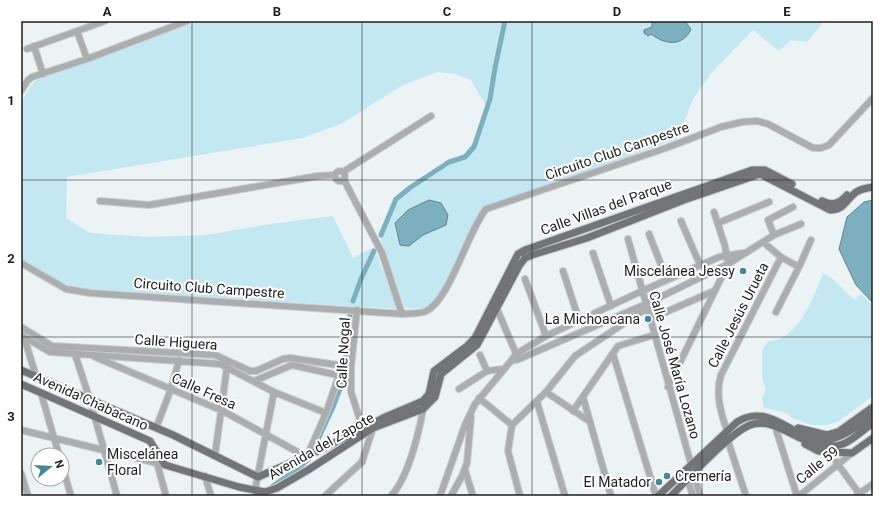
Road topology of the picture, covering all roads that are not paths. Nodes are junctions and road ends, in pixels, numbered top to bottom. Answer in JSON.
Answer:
{"nodes":[{"id":1,"x":105,"y":21,"type":"edge"},
{"id":2,"x":188,"y":21,"type":"edge"},
{"id":3,"x":77,"y":31,"type":"junction"},
{"id":4,"x":34,"y":46,"type":"junction"},
{"id":5,"x":27,"y":49,"type":"dead end"},
{"id":6,"x":86,"y":59,"type":"junction"},
{"id":7,"x":43,"y":74,"type":"junction"},
{"id":8,"x":21,"y":91,"type":"edge"},
{"id":9,"x":873,"y":98,"type":"edge"},
{"id":10,"x":431,"y":116,"type":"dead end"},
{"id":11,"x":343,"y":172,"type":"junction"},
{"id":12,"x":335,"y":175,"type":"junction"},
{"id":13,"x":344,"y":180,"type":"junction"},
{"id":14,"x":873,"y":186,"type":"edge"},
{"id":15,"x":100,"y":201,"type":"dead end"},
{"id":16,"x":769,"y":202,"type":"dead end"},
{"id":17,"x":793,"y":207,"type":"dead end"},
{"id":18,"x":714,"y":212,"type":"dead end"},
{"id":19,"x":681,"y":221,"type":"dead end"},
{"id":20,"x":718,"y":223,"type":"junction"},
{"id":21,"x":801,"y":224,"type":"dead end"},
{"id":22,"x":649,"y":234,"type":"dead end"},
{"id":23,"x":774,"y":235,"type":"junction"},
{"id":24,"x":628,"y":240,"type":"dead end"},
{"id":25,"x":811,"y":240,"type":"dead end"},
{"id":26,"x":763,"y":242,"type":"junction"},
{"id":27,"x":593,"y":253,"type":"dead end"},
{"id":28,"x":744,"y":253,"type":"junction"},
{"id":29,"x":726,"y":254,"type":"junction"},
{"id":30,"x":781,"y":256,"type":"junction"},
{"id":31,"x":21,"y":263,"type":"edge"},
{"id":32,"x":728,"y":264,"type":"junction"},
{"id":33,"x":700,"y":265,"type":"junction"},
{"id":34,"x":799,"y":267,"type":"junction"},
{"id":35,"x":563,"y":271,"type":"dead end"},
{"id":36,"x":524,"y":279,"type":"dead end"},
{"id":37,"x":667,"y":280,"type":"junction"},
{"id":38,"x":642,"y":291,"type":"junction"},
{"id":39,"x":714,"y":291,"type":"junction"},
{"id":40,"x":611,"y":306,"type":"junction"},
{"id":41,"x":646,"y":306,"type":"junction"},
{"id":42,"x":497,"y":309,"type":"junction"},
{"id":43,"x":356,"y":310,"type":"junction"},
{"id":44,"x":776,"y":312,"type":"dead end"},
{"id":45,"x":402,"y":314,"type":"junction"},
{"id":46,"x":579,"y":320,"type":"junction"},
{"id":47,"x":650,"y":320,"type":"junction"},
{"id":48,"x":21,"y":328,"type":"edge"},
{"id":49,"x":654,"y":335,"type":"junction"},
{"id":50,"x":23,"y":336,"type":"edge"},
{"id":51,"x":546,"y":336,"type":"junction"},
{"id":52,"x":75,"y":354,"type":"junction"},
{"id":53,"x":613,"y":354,"type":"junction"},
{"id":54,"x":89,"y":355,"type":"junction"},
{"id":55,"x":480,"y":355,"type":"dead end"},
{"id":56,"x":517,"y":356,"type":"junction"},
{"id":57,"x":179,"y":360,"type":"junction"},
{"id":58,"x":227,"y":367,"type":"junction"},
{"id":59,"x":351,"y":367,"type":"junction"},
{"id":60,"x":504,"y":369,"type":"junction"},
{"id":61,"x":21,"y":370,"type":"edge"},
{"id":62,"x":487,"y":371,"type":"junction"},
{"id":63,"x":36,"y":376,"type":"junction"},
{"id":64,"x":254,"y":381,"type":"junction"},
{"id":65,"x":21,"y":384,"type":"edge"},
{"id":66,"x":668,"y":387,"type":"junction"},
{"id":67,"x":171,"y":389,"type":"junction"},
{"id":68,"x":459,"y":389,"type":"dead end"},
{"id":69,"x":274,"y":392,"type":"junction"},
{"id":70,"x":546,"y":392,"type":"junction"},
{"id":71,"x":41,"y":393,"type":"junction"},
{"id":72,"x":583,"y":397,"type":"junction"},
{"id":73,"x":479,"y":398,"type":"junction"},
{"id":74,"x":90,"y":400,"type":"junction"},
{"id":75,"x":537,"y":402,"type":"junction"},
{"id":76,"x":420,"y":407,"type":"junction"},
{"id":77,"x":873,"y":407,"type":"edge"},
{"id":78,"x":223,"y":411,"type":"junction"},
{"id":79,"x":573,"y":411,"type":"junction"},
{"id":80,"x":472,"y":412,"type":"junction"},
{"id":81,"x":326,"y":413,"type":"junction"},
{"id":82,"x":873,"y":415,"type":"edge"},
{"id":83,"x":95,"y":416,"type":"junction"},
{"id":84,"x":360,"y":420,"type":"dead end"},
{"id":85,"x":589,"y":421,"type":"junction"},
{"id":86,"x":873,"y":423,"type":"edge"},
{"id":87,"x":512,"y":425,"type":"junction"},
{"id":88,"x":775,"y":426,"type":"junction"},
{"id":89,"x":156,"y":428,"type":"junction"},
{"id":90,"x":373,"y":428,"type":"junction"},
{"id":91,"x":789,"y":428,"type":"junction"},
{"id":92,"x":21,"y":430,"type":"edge"},
{"id":93,"x":728,"y":431,"type":"junction"},
{"id":94,"x":266,"y":435,"type":"junction"},
{"id":95,"x":797,"y":438,"type":"junction"},
{"id":96,"x":873,"y":438,"type":"edge"},
{"id":97,"x":55,"y":439,"type":"junction"},
{"id":98,"x":728,"y":441,"type":"junction"},
{"id":99,"x":57,"y":447,"type":"edge"},
{"id":100,"x":104,"y":450,"type":"junction"},
{"id":101,"x":829,"y":452,"type":"junction"},
{"id":102,"x":852,"y":453,"type":"junction"},
{"id":103,"x":306,"y":455,"type":"junction"},
{"id":104,"x":215,"y":456,"type":"junction"},
{"id":105,"x":157,"y":463,"type":"junction"},
{"id":106,"x":837,"y":464,"type":"junction"},
{"id":107,"x":165,"y":465,"type":"junction"},
{"id":108,"x":688,"y":467,"type":"junction"},
{"id":109,"x":465,"y":470,"type":"junction"},
{"id":110,"x":21,"y":473,"type":"edge"},
{"id":111,"x":206,"y":476,"type":"junction"},
{"id":112,"x":258,"y":476,"type":"junction"},
{"id":113,"x":691,"y":477,"type":"junction"},
{"id":114,"x":873,"y":484,"type":"edge"},
{"id":115,"x":276,"y":488,"type":"junction"},
{"id":116,"x":256,"y":493,"type":"edge"},
{"id":117,"x":859,"y":495,"type":"edge"},
{"id":118,"x":28,"y":496,"type":"edge"},
{"id":119,"x":117,"y":496,"type":"edge"},
{"id":120,"x":166,"y":496,"type":"edge"},
{"id":121,"x":211,"y":496,"type":"edge"},
{"id":122,"x":271,"y":496,"type":"edge"},
{"id":123,"x":325,"y":496,"type":"edge"},
{"id":124,"x":391,"y":496,"type":"edge"},
{"id":125,"x":440,"y":496,"type":"edge"},
{"id":126,"x":451,"y":496,"type":"edge"},
{"id":127,"x":473,"y":496,"type":"edge"},
{"id":128,"x":520,"y":496,"type":"edge"},
{"id":129,"x":565,"y":496,"type":"edge"},
{"id":130,"x":611,"y":496,"type":"edge"},
{"id":131,"x":657,"y":496,"type":"edge"},
{"id":132,"x":671,"y":496,"type":"edge"},
{"id":133,"x":693,"y":496,"type":"edge"},
{"id":134,"x":700,"y":496,"type":"edge"},
{"id":135,"x":746,"y":496,"type":"edge"},
{"id":136,"x":798,"y":496,"type":"edge"}],
"edges":[{"from":1,"to":3,"type":"street"},
{"from":2,"to":6,"type":"street"},
{"from":3,"to":4,"type":"street"},
{"from":3,"to":6,"type":"street"},
{"from":4,"to":5,"type":"street"},
{"from":4,"to":7,"type":"street"},
{"from":6,"to":7,"type":"street"},
{"from":7,"to":8,"type":"street"},
{"from":9,"to":45,"type":"street","name":"Circuito Club Campestre"},
{"from":10,"to":11,"type":"street"},
{"from":11,"to":12,"type":"street"},
{"from":11,"to":13,"type":"street"},
{"from":12,"to":13,"type":"street"},
{"from":12,"to":15,"type":"street"},
{"from":13,"to":45,"type":"street"},
{"from":14,"to":42,"type":"main road","name":"Calle Villas del Parque"},
{"from":14,"to":76,"type":"main road","name":"Calle Villas del Parque"},
{"from":16,"to":20,"type":"street"},
{"from":17,"to":23,"type":"street"},
{"from":18,"to":20,"type":"street"},
{"from":19,"to":33,"type":"street"},
{"from":20,"to":29,"type":"street"},
{"from":21,"to":23,"type":"street"},
{"from":22,"to":37,"type":"street"},
{"from":23,"to":26,"type":"street"},
{"from":24,"to":38,"type":"street","name":"Calle José María Lozano"},
{"from":25,"to":34,"type":"street"},
{"from":26,"to":28,"type":"street"},
{"from":26,"to":30,"type":"street"},
{"from":27,"to":40,"type":"street"},
{"from":28,"to":29,"type":"street"},
{"from":28,"to":32,"type":"street"},
{"from":29,"to":32,"type":"street"},
{"from":29,"to":33,"type":"street"},
{"from":30,"to":34,"type":"street"},
{"from":30,"to":93,"type":"street","name":"Calle Jesús Urueta"},
{"from":31,"to":43,"type":"street","name":"Circuito Club Campestre"},
{"from":32,"to":39,"type":"street"},
{"from":32,"to":41,"type":"street"},
{"from":33,"to":37,"type":"street"},
{"from":34,"to":44,"type":"street"},
{"from":35,"to":46,"type":"street"},
{"from":36,"to":51,"type":"street"},
{"from":37,"to":38,"type":"street"},
{"from":38,"to":40,"type":"street"},
{"from":38,"to":41,"type":"street","name":"Calle José María Lozano"},
{"from":39,"to":47,"type":"street"},
{"from":39,"to":66,"type":"street"},
{"from":40,"to":46,"type":"street"},
{"from":41,"to":47,"type":"street","name":"Calle José María Lozano"},
{"from":41,"to":56,"type":"street"},
{"from":41,"to":70,"type":"street"},
{"from":42,"to":56,"type":"street"},
{"from":42,"to":76,"type":"main road","name":"Calle Villas del Parque"},
{"from":43,"to":45,"type":"street","name":"Circuito Club Campestre"},
{"from":43,"to":59,"type":"street","name":"Calle Nogal"},
{"from":46,"to":51,"type":"street"},
{"from":47,"to":49,"type":"street","name":"Calle José María Lozano"},
{"from":48,"to":59,"type":"street","name":"Calle Higuera"},
{"from":49,"to":53,"type":"street"},
{"from":49,"to":66,"type":"street","name":"Calle José María Lozano"},
{"from":50,"to":52,"type":"street","name":"Calle Higuera"},
{"from":50,"to":63,"type":"street"},
{"from":51,"to":56,"type":"street"},
{"from":52,"to":54,"type":"street","name":"Calle Higuera"},
{"from":52,"to":74,"type":"street"},
{"from":53,"to":72,"type":"street"},
{"from":53,"to":131,"type":"street"},
{"from":54,"to":57,"type":"street","name":"Calle Higuera"},
{"from":54,"to":67,"type":"street","name":"Calle Fresa"},
{"from":55,"to":62,"type":"street"},
{"from":56,"to":60,"type":"street"},
{"from":57,"to":58,"type":"street","name":"Calle Higuera"},
{"from":57,"to":67,"type":"street"},
{"from":58,"to":64,"type":"street","name":"Calle Higuera"},
{"from":58,"to":78,"type":"street"},
{"from":59,"to":84,"type":"street","name":"Calle Nogal"},
{"from":60,"to":62,"type":"street"},
{"from":60,"to":73,"type":"street"},
{"from":61,"to":63,"type":"main road","name":"Avenida Chabacano"},
{"from":62,"to":68,"type":"street"},
{"from":63,"to":74,"type":"main road","name":"Avenida Chabacano"},
{"from":64,"to":69,"type":"street","name":"Calle Higuera"},
{"from":64,"to":81,"type":"street","name":"Calle Nogal"},
{"from":65,"to":71,"type":"main road","name":"Avenida Chabacano"},
{"from":66,"to":108,"type":"street","name":"Calle José María Lozano"},
{"from":67,"to":78,"type":"street","name":"Calle Fresa"},
{"from":67,"to":89,"type":"street"},
{"from":69,"to":81,"type":"street","name":"Calle Higuera"},
{"from":69,"to":94,"type":"street"},
{"from":70,"to":75,"type":"street"},
{"from":70,"to":79,"type":"street"},
{"from":71,"to":83,"type":"main road","name":"Avenida Chabacano"},
{"from":71,"to":97,"type":"street"},
{"from":72,"to":79,"type":"street"},
{"from":72,"to":85,"type":"street"},
{"from":73,"to":80,"type":"street"},
{"from":73,"to":87,"type":"street"},
{"from":74,"to":83,"type":"street"},
{"from":74,"to":89,"type":"main road","name":"Avenida Chabacano"},
{"from":75,"to":87,"type":"street"},
{"from":75,"to":129,"type":"street"},
{"from":76,"to":90,"type":"main road","name":"Avenida del Zapote"},
{"from":76,"to":103,"type":"main road","name":"Avenida del Zapote"},
{"from":76,"to":124,"type":"street"},
{"from":77,"to":91,"type":"main road"},
{"from":78,"to":94,"type":"street","name":"Calle Fresa"},
{"from":78,"to":104,"type":"street"},
{"from":79,"to":85,"type":"street"},
{"from":80,"to":109,"type":"street"},
{"from":80,"to":125,"type":"street"},
{"from":81,"to":103,"type":"street","name":"Calle Nogal"},
{"from":82,"to":91,"type":"main road"},
{"from":83,"to":100,"type":"street"},
{"from":83,"to":107,"type":"main road","name":"Avenida Chabacano"},
{"from":85,"to":130,"type":"street"},
{"from":86,"to":95,"type":"main road"},
{"from":87,"to":128,"type":"street"},
{"from":88,"to":95,"type":"main road"},
{"from":88,"to":98,"type":"main road"},
{"from":88,"to":136,"type":"street"},
{"from":89,"to":104,"type":"main road","name":"Avenida Chabacano"},
{"from":90,"to":115,"type":"main road","name":"Avenida del Zapote"},
{"from":90,"to":123,"type":"street"},
{"from":91,"to":93,"type":"main road"},
{"from":92,"to":97,"type":"street"},
{"from":93,"to":108,"type":"main road"},
{"from":94,"to":103,"type":"street","name":"Calle Fresa"},
{"from":94,"to":112,"type":"street"},
{"from":95,"to":101,"type":"main road","name":"Calle 59"},
{"from":96,"to":102,"type":"main road","name":"Calle 59"},
{"from":97,"to":99,"type":"street"},
{"from":97,"to":100,"type":"street"},
{"from":98,"to":113,"type":"main road"},
{"from":98,"to":135,"type":"street"},
{"from":100,"to":105,"type":"street"},
{"from":100,"to":119,"type":"street"},
{"from":101,"to":102,"type":"main road","name":"Calle 59"},
{"from":101,"to":106,"type":"street"},
{"from":102,"to":106,"type":"street","name":"Calle 59"},
{"from":103,"to":112,"type":"main road","name":"Avenida del Zapote"},
{"from":104,"to":112,"type":"main road","name":"Avenida Chabacano"},
{"from":105,"to":107,"type":"street"},
{"from":105,"to":120,"type":"street"},
{"from":106,"to":117,"type":"street"},
{"from":106,"to":136,"type":"street","name":"Calle 59"},
{"from":107,"to":111,"type":"main road"},
{"from":108,"to":113,"type":"street","name":"Calle José María Lozano"},
{"from":108,"to":131,"type":"main road"},
{"from":109,"to":126,"type":"street"},
{"from":109,"to":127,"type":"street"},
{"from":110,"to":118,"type":"street"},
{"from":111,"to":116,"type":"main road"},
{"from":111,"to":121,"type":"street"},
{"from":112,"to":116,"type":"street"},
{"from":113,"to":132,"type":"main road"},
{"from":113,"to":133,"type":"street","name":"Calle José María Lozano"},
{"from":113,"to":134,"type":"street","name":"Calle José María Lozano"},
{"from":114,"to":117,"type":"street"},
{"from":115,"to":116,"type":"main road","name":"Avenida del Zapote"},
{"from":115,"to":122,"type":"main road"}]}
